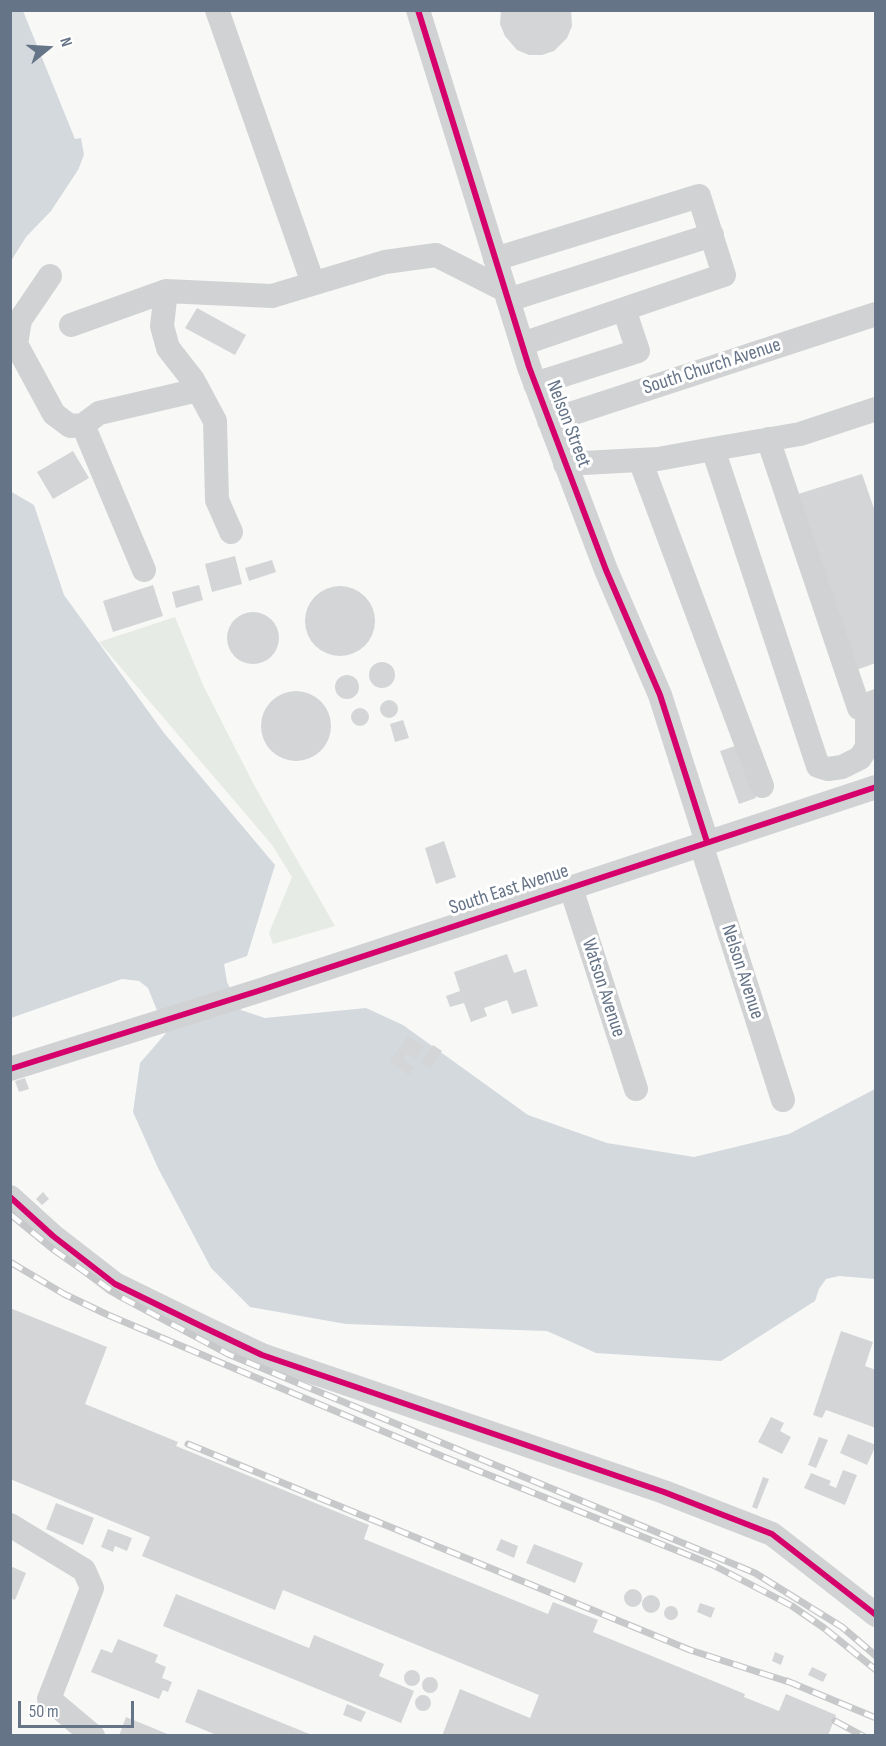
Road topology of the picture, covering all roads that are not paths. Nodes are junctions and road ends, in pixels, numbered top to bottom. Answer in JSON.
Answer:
{"nodes":[{"id":1,"x":217,"y":10,"type":"edge"},
{"id":2,"x":418,"y":10,"type":"edge"},
{"id":3,"x":712,"y":235,"type":"junction"},
{"id":4,"x":495,"y":259,"type":"junction"},
{"id":5,"x":50,"y":276,"type":"dead end"},
{"id":6,"x":313,"y":284,"type":"junction"},
{"id":7,"x":166,"y":291,"type":"junction"},
{"id":8,"x":507,"y":295,"type":"junction"},
{"id":9,"x":624,"y":309,"type":"junction"},
{"id":10,"x":876,"y":314,"type":"edge"},
{"id":11,"x":70,"y":325,"type":"dead end"},
{"id":12,"x":522,"y":344,"type":"junction"},
{"id":13,"x":535,"y":384,"type":"junction"},
{"id":14,"x":198,"y":390,"type":"junction"},
{"id":15,"x":876,"y":410,"type":"edge"},
{"id":16,"x":549,"y":421,"type":"junction"},
{"id":17,"x":83,"y":425,"type":"junction"},
{"id":18,"x":768,"y":439,"type":"junction"},
{"id":19,"x":712,"y":449,"type":"junction"},
{"id":20,"x":640,"y":460,"type":"junction"},
{"id":21,"x":565,"y":464,"type":"junction"},
{"id":22,"x":231,"y":532,"type":"dead end"},
{"id":23,"x":144,"y":570,"type":"dead end"},
{"id":24,"x":871,"y":703,"type":"edge"},
{"id":25,"x":762,"y":786,"type":"dead end"},
{"id":26,"x":876,"y":787,"type":"edge"},
{"id":27,"x":704,"y":843,"type":"junction"},
{"id":28,"x":571,"y":888,"type":"junction"},
{"id":29,"x":10,"y":1069,"type":"edge"},
{"id":30,"x":636,"y":1089,"type":"dead end"},
{"id":31,"x":783,"y":1100,"type":"dead end"},
{"id":32,"x":10,"y":1197,"type":"edge"},
{"id":33,"x":10,"y":1525,"type":"edge"},
{"id":34,"x":876,"y":1615,"type":"edge"},
{"id":35,"x":93,"y":1736,"type":"edge"}],
"edges":[{"from":1,"to":6,"type":"street"},
{"from":2,"to":4,"type":"street","name":"Nelson Street"},
{"from":3,"to":4,"type":"street"},
{"from":3,"to":8,"type":"street"},
{"from":3,"to":9,"type":"street"},
{"from":4,"to":8,"type":"street","name":"Nelson Street"},
{"from":5,"to":17,"type":"street"},
{"from":6,"to":7,"type":"street"},
{"from":6,"to":8,"type":"street"},
{"from":7,"to":11,"type":"street"},
{"from":7,"to":14,"type":"street"},
{"from":8,"to":12,"type":"street","name":"Nelson Street"},
{"from":9,"to":12,"type":"street"},
{"from":9,"to":13,"type":"street"},
{"from":10,"to":16,"type":"street","name":"South Church Avenue"},
{"from":12,"to":13,"type":"street","name":"Nelson Street"},
{"from":13,"to":16,"type":"street","name":"Nelson Street"},
{"from":14,"to":17,"type":"street"},
{"from":14,"to":22,"type":"street"},
{"from":15,"to":18,"type":"street"},
{"from":16,"to":21,"type":"street","name":"Nelson Street"},
{"from":17,"to":23,"type":"street"},
{"from":18,"to":19,"type":"street"},
{"from":18,"to":24,"type":"street"},
{"from":19,"to":20,"type":"street"},
{"from":19,"to":24,"type":"street"},
{"from":20,"to":21,"type":"street"},
{"from":20,"to":25,"type":"street"},
{"from":21,"to":27,"type":"street","name":"Nelson Street"},
{"from":26,"to":27,"type":"street","name":"South East Avenue"},
{"from":27,"to":28,"type":"street","name":"South East Avenue"},
{"from":27,"to":31,"type":"street","name":"Nelson Avenue"},
{"from":28,"to":29,"type":"street","name":"South East Avenue"},
{"from":28,"to":30,"type":"street","name":"Watson Avenue"},
{"from":32,"to":34,"type":"street"},
{"from":33,"to":35,"type":"street"}]}
